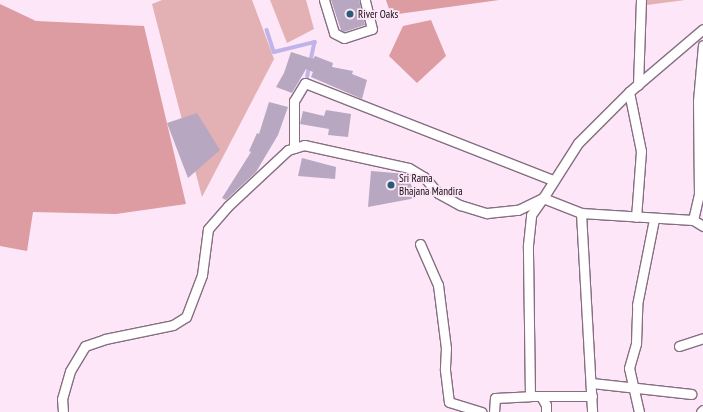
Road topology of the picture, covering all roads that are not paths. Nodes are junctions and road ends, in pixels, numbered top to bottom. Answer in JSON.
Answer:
{"nodes":[{"id":1,"x":324,"y":0,"type":"edge"},
{"id":2,"x":365,"y":0,"type":"edge"},
{"id":3,"x":641,"y":0,"type":"edge"},
{"id":4,"x":703,"y":29,"type":"edge"},
{"id":5,"x":703,"y":45,"type":"edge"},
{"id":6,"x":638,"y":85,"type":"junction"},
{"id":7,"x":630,"y":92,"type":"junction"},
{"id":8,"x":294,"y":148,"type":"junction"},
{"id":9,"x":553,"y":180,"type":"junction"},
{"id":10,"x":543,"y":198,"type":"junction"},
{"id":11,"x":581,"y":213,"type":"junction"},
{"id":12,"x":636,"y":217,"type":"junction"},
{"id":13,"x":654,"y":219,"type":"junction"},
{"id":14,"x":693,"y":220,"type":"junction"},
{"id":15,"x":703,"y":226,"type":"edge"},
{"id":16,"x":420,"y":244,"type":"dead end"},
{"id":17,"x":703,"y":338,"type":"edge"},
{"id":18,"x":679,"y":346,"type":"dead end"},
{"id":19,"x":592,"y":383,"type":"junction"},
{"id":20,"x":634,"y":389,"type":"junction"},
{"id":21,"x":691,"y":394,"type":"dead end"},
{"id":22,"x":530,"y":396,"type":"junction"},
{"id":23,"x":540,"y":396,"type":"junction"},
{"id":24,"x":592,"y":396,"type":"junction"},
{"id":25,"x":703,"y":410,"type":"edge"},
{"id":26,"x":64,"y":412,"type":"edge"},
{"id":27,"x":481,"y":412,"type":"edge"},
{"id":28,"x":494,"y":412,"type":"edge"},
{"id":29,"x":546,"y":412,"type":"edge"},
{"id":30,"x":592,"y":412,"type":"edge"},
{"id":31,"x":639,"y":412,"type":"edge"},
{"id":32,"x":701,"y":412,"type":"edge"}],
"edges":[{"from":1,"to":2,"type":"street"},
{"from":3,"to":6,"type":"street"},
{"from":4,"to":6,"type":"street"},
{"from":5,"to":14,"type":"street"},
{"from":6,"to":7,"type":"street"},
{"from":7,"to":9,"type":"street"},
{"from":7,"to":12,"type":"street"},
{"from":8,"to":9,"type":"street"},
{"from":8,"to":10,"type":"street"},
{"from":8,"to":26,"type":"street"},
{"from":9,"to":10,"type":"street"},
{"from":10,"to":11,"type":"street"},
{"from":10,"to":22,"type":"street"},
{"from":11,"to":12,"type":"street"},
{"from":11,"to":19,"type":"street"},
{"from":12,"to":13,"type":"street"},
{"from":13,"to":14,"type":"street"},
{"from":13,"to":20,"type":"street"},
{"from":14,"to":15,"type":"street"},
{"from":16,"to":27,"type":"street"},
{"from":17,"to":18,"type":"street"},
{"from":19,"to":20,"type":"street"},
{"from":19,"to":24,"type":"street"},
{"from":20,"to":21,"type":"street"},
{"from":20,"to":31,"type":"street"},
{"from":22,"to":23,"type":"street"},
{"from":22,"to":28,"type":"street"},
{"from":23,"to":24,"type":"street"},
{"from":23,"to":29,"type":"street"},
{"from":24,"to":30,"type":"street"},
{"from":25,"to":32,"type":"street"}]}
